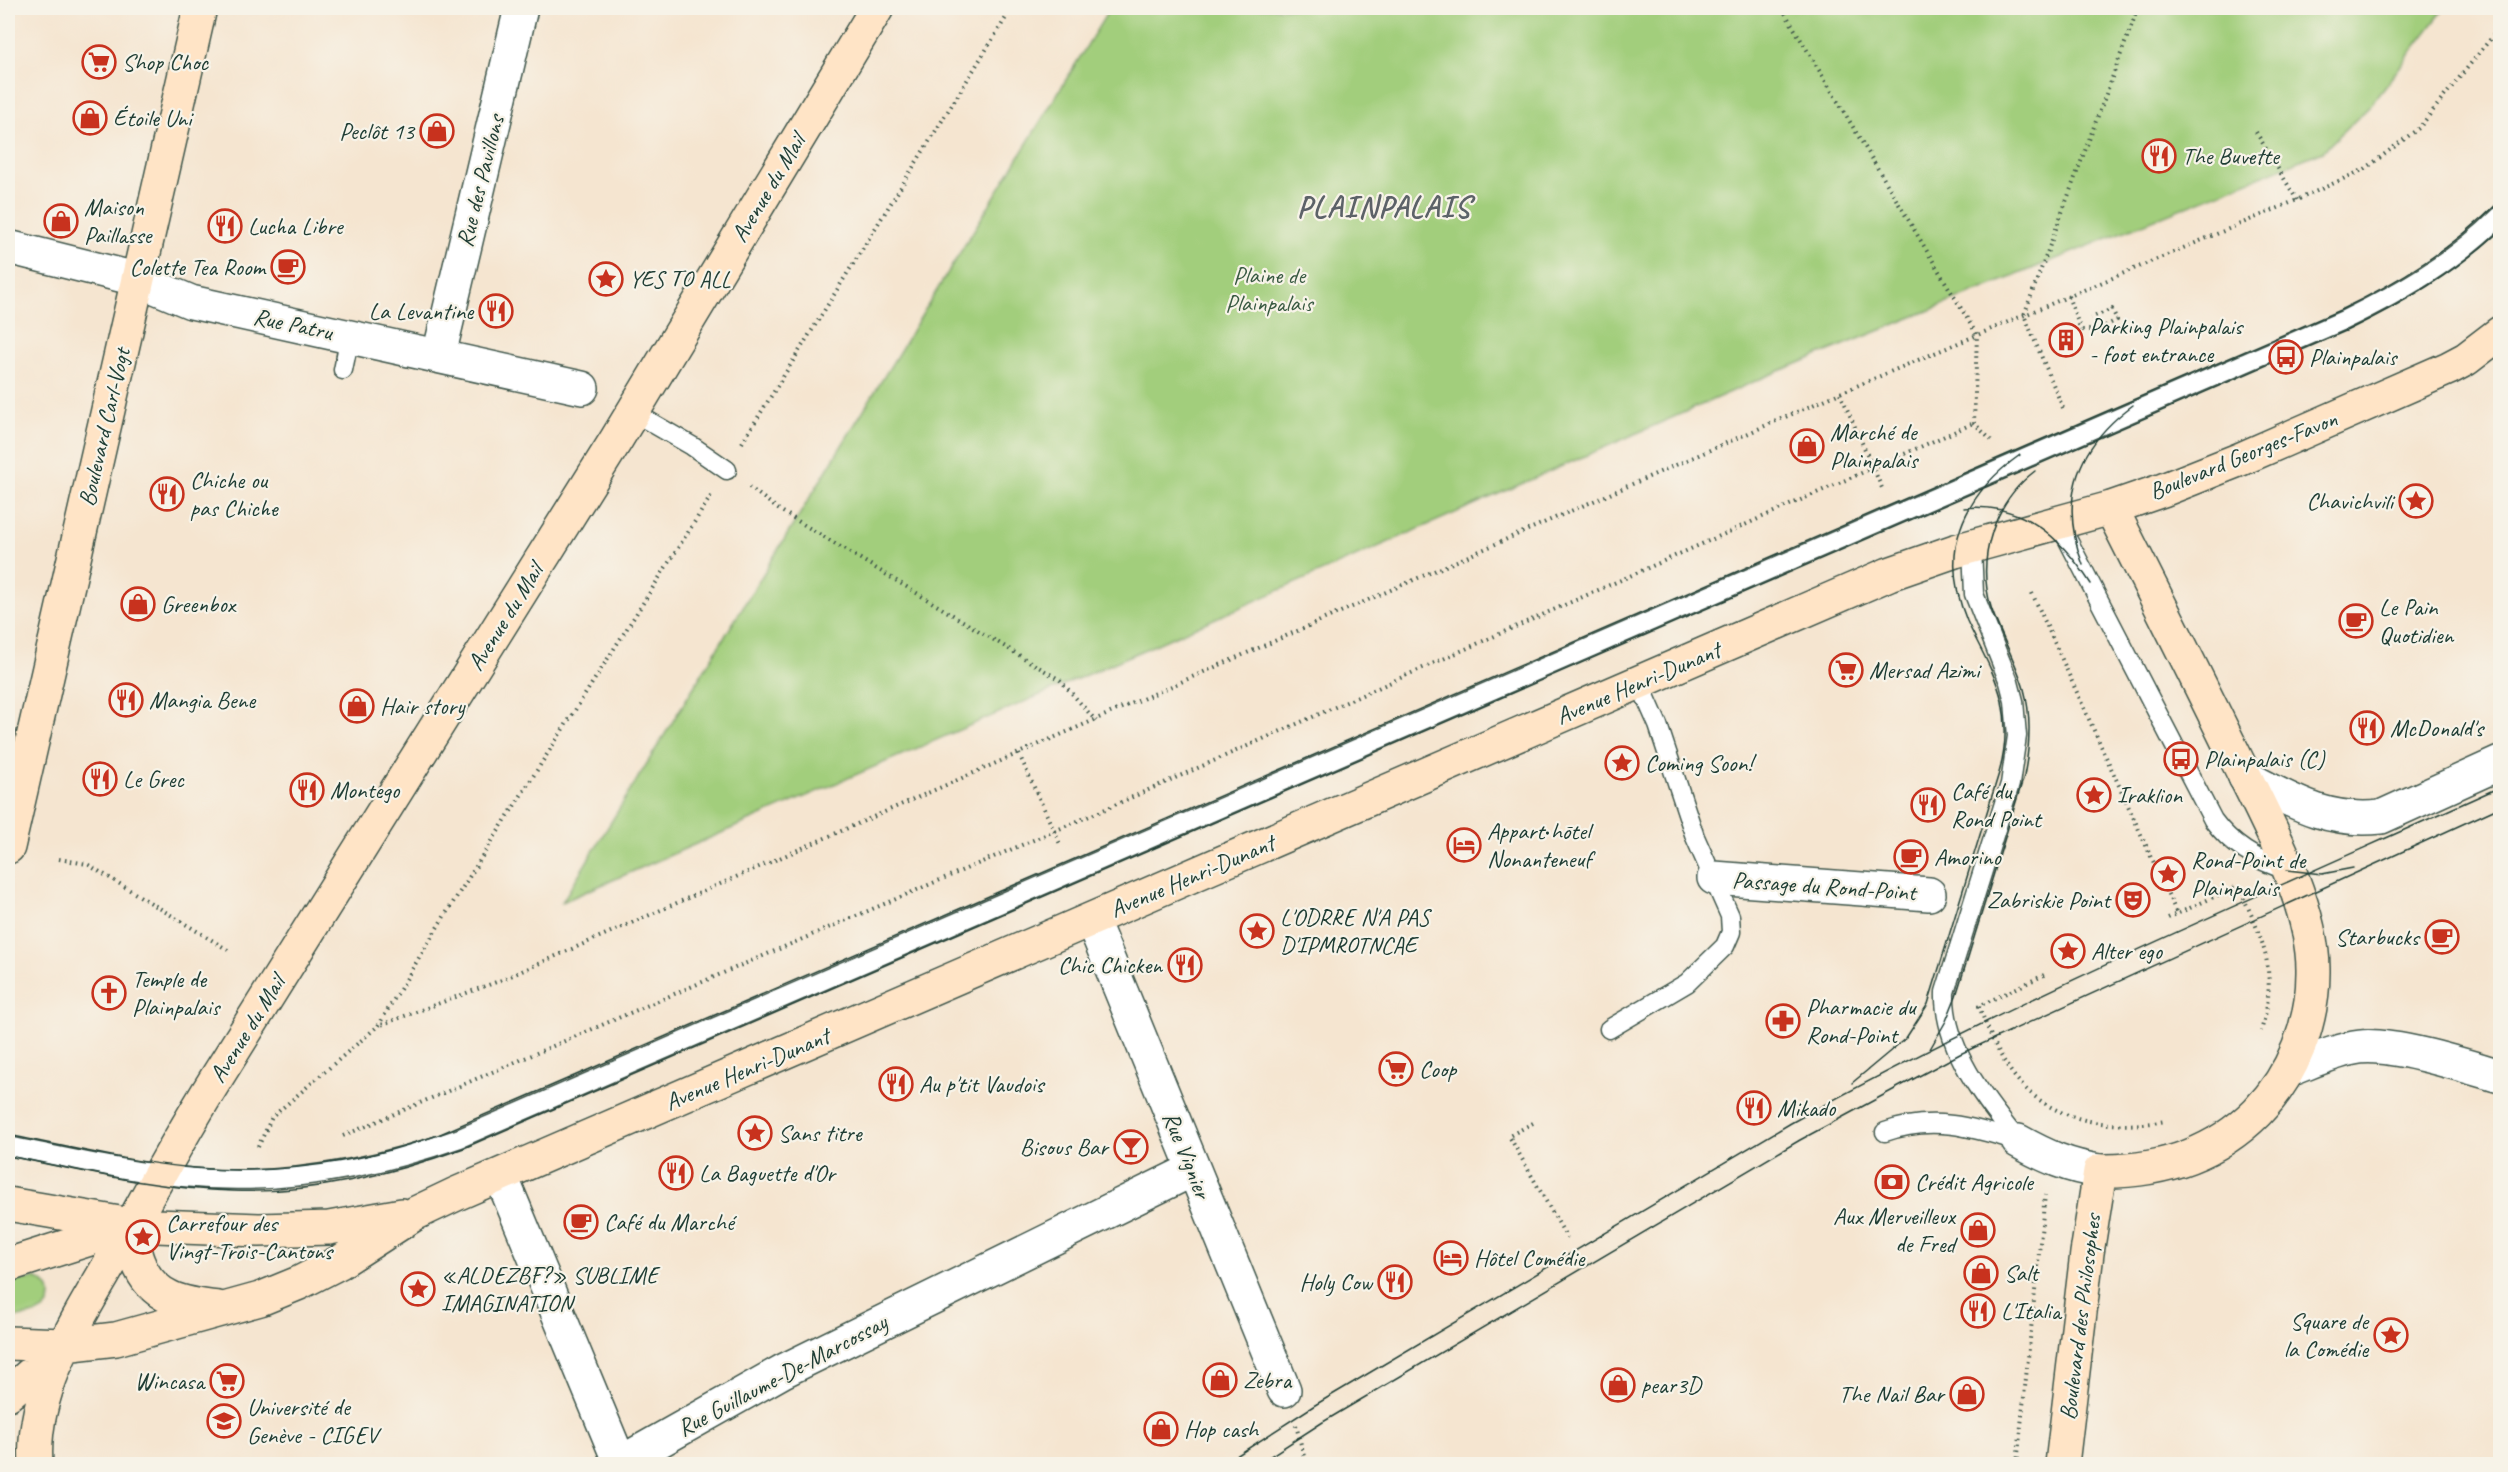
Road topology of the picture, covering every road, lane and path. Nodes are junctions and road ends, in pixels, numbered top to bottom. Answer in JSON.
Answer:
{"nodes":[{"id":1,"x":200,"y":8,"type":"edge"},
{"id":2,"x":521,"y":8,"type":"edge"},
{"id":3,"x":876,"y":8,"type":"edge"},
{"id":4,"x":1012,"y":8,"type":"edge"},
{"id":5,"x":1782,"y":8,"type":"edge"},
{"id":6,"x":2138,"y":8,"type":"edge"},
{"id":7,"x":2500,"y":27,"type":"edge"},
{"id":8,"x":2256,"y":132,"type":"dead end"},
{"id":9,"x":2297,"y":200,"type":"junction"},
{"id":10,"x":2500,"y":216,"type":"edge"},
{"id":11,"x":8,"y":247,"type":"edge"},
{"id":12,"x":136,"y":279,"type":"junction"},
{"id":13,"x":2068,"y":296,"type":"junction"},
{"id":14,"x":2024,"y":315,"type":"junction"},
{"id":15,"x":2091,"y":318,"type":"dead end"},
{"id":16,"x":2081,"y":330,"type":"junction"},
{"id":17,"x":2500,"y":333,"type":"edge"},
{"id":18,"x":2071,"y":334,"type":"dead end"},
{"id":19,"x":1977,"y":335,"type":"junction"},
{"id":20,"x":350,"y":336,"type":"junction"},
{"id":21,"x":439,"y":355,"type":"junction"},
{"id":22,"x":343,"y":370,"type":"dead end"},
{"id":23,"x":582,"y":388,"type":"dead end"},
{"id":24,"x":1840,"y":393,"type":"junction"},
{"id":25,"x":633,"y":412,"type":"junction"},
{"id":26,"x":2075,"y":437,"type":"junction"},
{"id":27,"x":1873,"y":467,"type":"junction"},
{"id":28,"x":727,"y":470,"type":"junction"},
{"id":29,"x":2111,"y":508,"type":"junction"},
{"id":30,"x":2059,"y":523,"type":"junction"},
{"id":31,"x":1972,"y":547,"type":"junction"},
{"id":32,"x":2032,"y":593,"type":"dead end"},
{"id":33,"x":1640,"y":682,"type":"junction"},
{"id":34,"x":1096,"y":721,"type":"junction"},
{"id":35,"x":1019,"y":754,"type":"junction"},
{"id":36,"x":2500,"y":762,"type":"edge"},
{"id":37,"x":2245,"y":777,"type":"junction"},
{"id":38,"x":1054,"y":832,"type":"junction"},
{"id":39,"x":8,"y":847,"type":"edge"},
{"id":40,"x":59,"y":859,"type":"dead end"},
{"id":41,"x":2288,"y":870,"type":"junction"},
{"id":42,"x":1072,"y":873,"type":"junction"},
{"id":43,"x":1714,"y":878,"type":"junction"},
{"id":44,"x":1929,"y":894,"type":"dead end"},
{"id":45,"x":2177,"y":914,"type":"junction"},
{"id":46,"x":2168,"y":918,"type":"dead end"},
{"id":47,"x":1092,"y":920,"type":"junction"},
{"id":48,"x":228,"y":950,"type":"dead end"},
{"id":49,"x":2044,"y":975,"type":"dead end"},
{"id":50,"x":378,"y":1026,"type":"junction"},
{"id":51,"x":1609,"y":1029,"type":"dead end"},
{"id":52,"x":2258,"y":1040,"type":"dead end"},
{"id":53,"x":2289,"y":1070,"type":"junction"},
{"id":54,"x":2500,"y":1076,"type":"edge"},
{"id":55,"x":2173,"y":1118,"type":"dead end"},
{"id":56,"x":1533,"y":1123,"type":"dead end"},
{"id":57,"x":1885,"y":1132,"type":"dead end"},
{"id":58,"x":332,"y":1141,"type":"dead end"},
{"id":59,"x":2018,"y":1141,"type":"junction"},
{"id":60,"x":8,"y":1146,"type":"edge"},
{"id":61,"x":269,"y":1146,"type":"dead end"},
{"id":62,"x":248,"y":1147,"type":"dead end"},
{"id":63,"x":258,"y":1147,"type":"junction"},
{"id":64,"x":2051,"y":1159,"type":"junction"},
{"id":65,"x":1192,"y":1170,"type":"junction"},
{"id":66,"x":2100,"y":1171,"type":"junction"},
{"id":67,"x":159,"y":1174,"type":"junction"},
{"id":68,"x":501,"y":1176,"type":"junction"},
{"id":69,"x":8,"y":1204,"type":"edge"},
{"id":70,"x":416,"y":1213,"type":"junction"},
{"id":71,"x":131,"y":1225,"type":"junction"},
{"id":72,"x":1567,"y":1238,"type":"dead end"},
{"id":73,"x":8,"y":1265,"type":"edge"},
{"id":74,"x":230,"y":1309,"type":"junction"},
{"id":75,"x":8,"y":1343,"type":"edge"},
{"id":76,"x":64,"y":1346,"type":"junction"},
{"id":77,"x":1284,"y":1390,"type":"dead end"},
{"id":78,"x":8,"y":1394,"type":"edge"},
{"id":79,"x":8,"y":1450,"type":"edge"},
{"id":80,"x":26,"y":1464,"type":"edge"},
{"id":81,"x":36,"y":1464,"type":"edge"},
{"id":82,"x":618,"y":1464,"type":"edge"},
{"id":83,"x":2017,"y":1464,"type":"edge"},
{"id":84,"x":2062,"y":1464,"type":"edge"}],
"edges":[{"from":1,"to":12,"type":"main road","name":"Boulevard Carl-Vogt"},
{"from":2,"to":21,"type":"street","name":"Rue des Pavillons"},
{"from":3,"to":25,"type":"main road","name":"Avenue du Mail"},
{"from":4,"to":28,"type":"path"},
{"from":5,"to":19,"type":"path"},
{"from":6,"to":14,"type":"path"},
{"from":7,"to":9,"type":"path"},
{"from":8,"to":9,"type":"path"},
{"from":9,"to":13,"type":"path"},
{"from":10,"to":26,"type":"lane"},
{"from":11,"to":12,"type":"street","name":"Rue Patru"},
{"from":12,"to":20,"type":"street","name":"Rue Patru"},
{"from":12,"to":39,"type":"main road","name":"Boulevard Carl-Vogt"},
{"from":13,"to":14,"type":"path"},
{"from":13,"to":16,"type":"path"},
{"from":14,"to":19,"type":"path"},
{"from":14,"to":26,"type":"path"},
{"from":15,"to":16,"type":"path"},
{"from":16,"to":18,"type":"path"},
{"from":17,"to":29,"type":"main road","name":"Boulevard Georges-Favon"},
{"from":19,"to":24,"type":"path"},
{"from":19,"to":27,"type":"path"},
{"from":20,"to":21,"type":"street","name":"Rue Patru"},
{"from":20,"to":22,"type":"lane"},
{"from":21,"to":23,"type":"street","name":"Rue Patru"},
{"from":24,"to":27,"type":"path"},
{"from":24,"to":34,"type":"path"},
{"from":25,"to":28,"type":"lane"},
{"from":25,"to":67,"type":"main road","name":"Avenue du Mail"},
{"from":26,"to":42,"type":"lane"},
{"from":27,"to":38,"type":"path"},
{"from":28,"to":34,"type":"path"},
{"from":28,"to":50,"type":"path"},
{"from":29,"to":30,"type":"main road","name":"Boulevard Georges-Favon"},
{"from":29,"to":37,"type":"main road"},
{"from":30,"to":31,"type":"main road","name":"Boulevard Georges-Favon"},
{"from":30,"to":41,"type":"lane"},
{"from":31,"to":33,"type":"main road","name":"Avenue Henri-Dunant"},
{"from":31,"to":59,"type":"lane"},
{"from":32,"to":45,"type":"path"},
{"from":33,"to":43,"type":"lane","name":"Passage du Rond-Point"},
{"from":33,"to":47,"type":"main road","name":"Avenue Henri-Dunant"},
{"from":34,"to":35,"type":"path"},
{"from":35,"to":38,"type":"path"},
{"from":35,"to":50,"type":"path"},
{"from":36,"to":37,"type":"street"},
{"from":37,"to":41,"type":"main road"},
{"from":38,"to":42,"type":"path"},
{"from":38,"to":58,"type":"path"},
{"from":40,"to":48,"type":"path"},
{"from":41,"to":53,"type":"main road"},
{"from":42,"to":67,"type":"lane"},
{"from":43,"to":44,"type":"street","name":"Passage du Rond-Point"},
{"from":43,"to":51,"type":"lane"},
{"from":45,"to":46,"type":"path"},
{"from":45,"to":52,"type":"path"},
{"from":47,"to":65,"type":"street","name":"Rue Vignier"},
{"from":47,"to":68,"type":"main road","name":"Avenue Henri-Dunant"},
{"from":49,"to":55,"type":"path"},
{"from":50,"to":63,"type":"path"},
{"from":53,"to":54,"type":"street"},
{"from":53,"to":66,"type":"main road"},
{"from":56,"to":72,"type":"path"},
{"from":57,"to":59,"type":"lane"},
{"from":59,"to":64,"type":"street"},
{"from":60,"to":67,"type":"lane"},
{"from":61,"to":63,"type":"path"},
{"from":62,"to":63,"type":"path"},
{"from":64,"to":66,"type":"street"},
{"from":64,"to":83,"type":"path"},
{"from":65,"to":77,"type":"street","name":"Rue Vignier"},
{"from":65,"to":82,"type":"street","name":"Rue Guillaume-De-Marcossay"},
{"from":66,"to":84,"type":"main road","name":"Boulevard des Philosophes"},
{"from":67,"to":71,"type":"main road","name":"Avenue du Mail"},
{"from":68,"to":70,"type":"main road","name":"Avenue Henri-Dunant"},
{"from":68,"to":82,"type":"street","name":"Rue Guillaume-De-Marcossay"},
{"from":69,"to":71,"type":"main road"},
{"from":70,"to":71,"type":"main road","name":"Avenue Henri-Dunant"},
{"from":70,"to":74,"type":"main road","name":"Avenue Henri-Dunant"},
{"from":71,"to":73,"type":"main road"},
{"from":71,"to":74,"type":"main road"},
{"from":71,"to":76,"type":"main road","name":"Avenue du Mail"},
{"from":74,"to":76,"type":"main road"},
{"from":75,"to":76,"type":"main road"},
{"from":76,"to":78,"type":"main road"},
{"from":76,"to":81,"type":"main road"},
{"from":79,"to":80,"type":"main road"}]}
